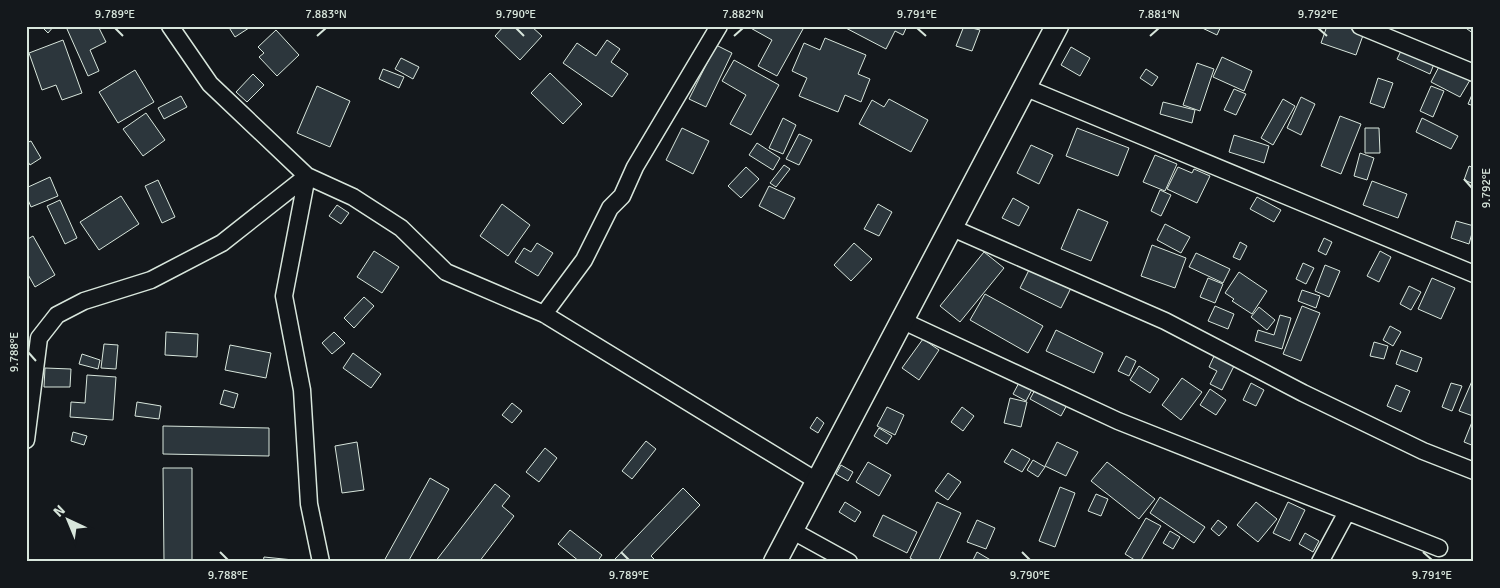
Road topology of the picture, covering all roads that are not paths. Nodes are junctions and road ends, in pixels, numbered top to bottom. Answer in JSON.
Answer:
{"nodes":[{"id":1,"x":170,"y":26,"type":"edge"},
{"id":2,"x":719,"y":26,"type":"edge"},
{"id":3,"x":1057,"y":26,"type":"edge"},
{"id":4,"x":1360,"y":26,"type":"edge"},
{"id":5,"x":1474,"y":73,"type":"edge"},
{"id":6,"x":1024,"y":87,"type":"junction"},
{"id":7,"x":307,"y":176,"type":"junction"},
{"id":8,"x":950,"y":227,"type":"junction"},
{"id":9,"x":1474,"y":274,"type":"edge"},
{"id":10,"x":544,"y":314,"type":"junction"},
{"id":11,"x":901,"y":320,"type":"junction"},
{"id":12,"x":26,"y":440,"type":"edge"},
{"id":13,"x":1474,"y":471,"type":"edge"},
{"id":14,"x":817,"y":481,"type":"junction"},
{"id":15,"x":1347,"y":512,"type":"junction"},
{"id":16,"x":791,"y":530,"type":"junction"},
{"id":17,"x":1439,"y":548,"type":"dead end"},
{"id":18,"x":321,"y":562,"type":"edge"},
{"id":19,"x":775,"y":562,"type":"edge"},
{"id":20,"x":850,"y":562,"type":"edge"},
{"id":21,"x":1320,"y":562,"type":"edge"}],
"edges":[{"from":1,"to":7,"type":"street"},
{"from":2,"to":10,"type":"street"},
{"from":3,"to":6,"type":"main road"},
{"from":4,"to":5,"type":"street"},
{"from":6,"to":8,"type":"main road"},
{"from":6,"to":9,"type":"street"},
{"from":7,"to":10,"type":"street"},
{"from":7,"to":12,"type":"street"},
{"from":7,"to":18,"type":"street"},
{"from":8,"to":11,"type":"main road"},
{"from":8,"to":13,"type":"street"},
{"from":10,"to":14,"type":"street"},
{"from":11,"to":14,"type":"main road"},
{"from":11,"to":15,"type":"street"},
{"from":14,"to":16,"type":"main road"},
{"from":15,"to":17,"type":"street"},
{"from":15,"to":21,"type":"street"},
{"from":16,"to":19,"type":"main road"},
{"from":16,"to":20,"type":"street"}]}
